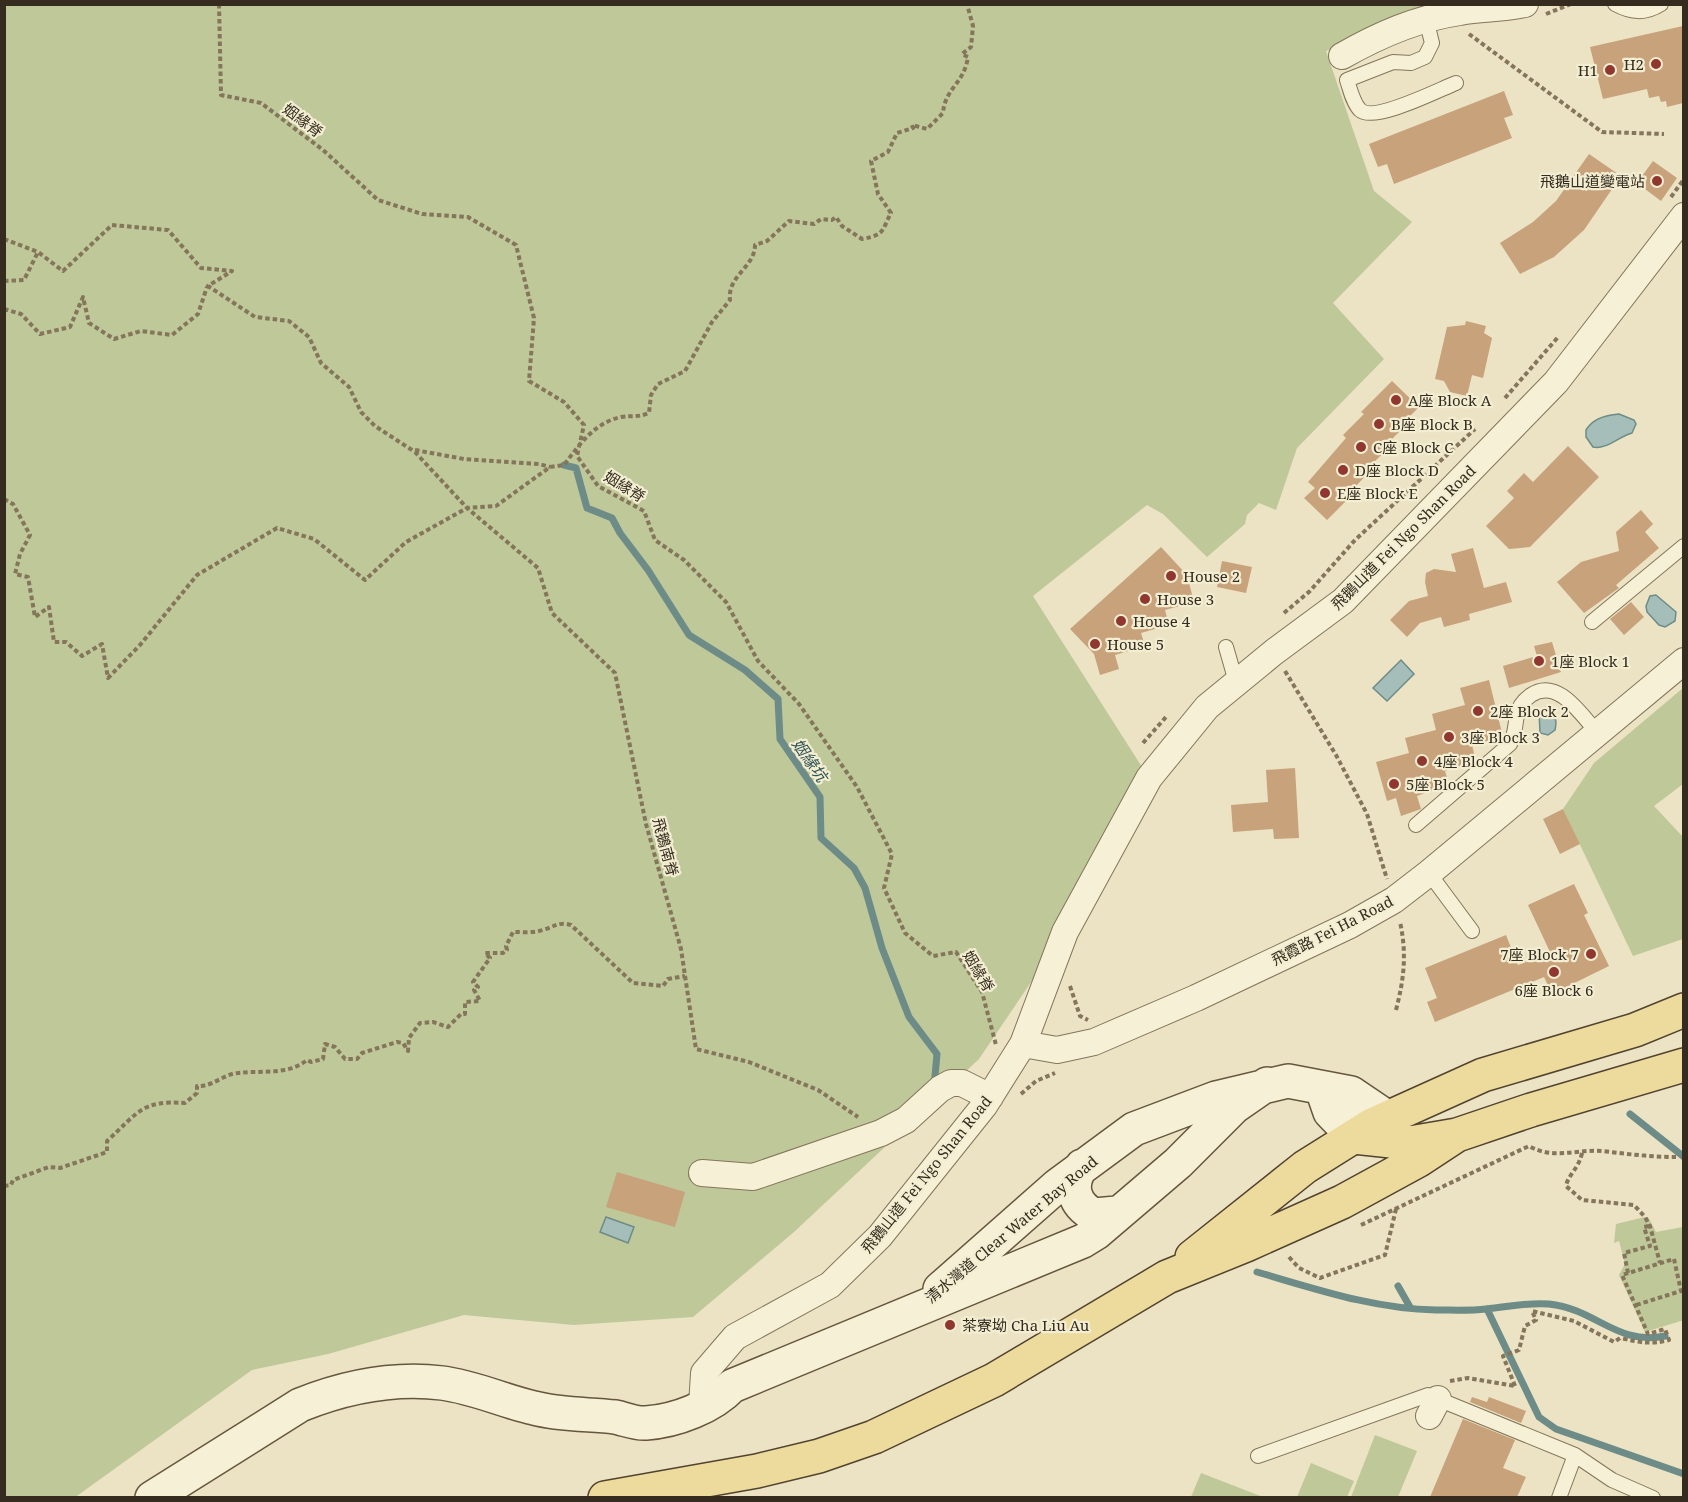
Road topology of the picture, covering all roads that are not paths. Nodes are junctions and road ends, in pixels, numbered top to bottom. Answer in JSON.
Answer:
{"nodes":[{"id":1,"x":1525,"y":4,"type":"edge"},
{"id":2,"x":1615,"y":4,"type":"edge"},
{"id":3,"x":1661,"y":4,"type":"edge"},
{"id":4,"x":1426,"y":19,"type":"junction"},
{"id":5,"x":1342,"y":56,"type":"dead end"},
{"id":6,"x":1456,"y":83,"type":"dead end"},
{"id":7,"x":1674,"y":211,"type":"edge"},
{"id":8,"x":1683,"y":546,"type":"edge"},
{"id":9,"x":1592,"y":622,"type":"dead end"},
{"id":10,"x":1226,"y":647,"type":"dead end"},
{"id":11,"x":1683,"y":661,"type":"edge"},
{"id":12,"x":1236,"y":682,"type":"junction"},
{"id":13,"x":1597,"y":732,"type":"junction"},
{"id":14,"x":1416,"y":825,"type":"dead end"},
{"id":15,"x":1429,"y":873,"type":"junction"},
{"id":16,"x":1472,"y":931,"type":"dead end"},
{"id":17,"x":1683,"y":1010,"type":"edge"},
{"id":18,"x":1635,"y":1030,"type":"junction"},
{"id":19,"x":1683,"y":1030,"type":"edge"},
{"id":20,"x":1023,"y":1044,"type":"junction"},
{"id":21,"x":1675,"y":1074,"type":"edge"},
{"id":22,"x":1267,"y":1084,"type":"junction"},
{"id":23,"x":1322,"y":1089,"type":"junction"},
{"id":24,"x":990,"y":1097,"type":"junction"},
{"id":25,"x":1388,"y":1118,"type":"junction"},
{"id":26,"x":1456,"y":1135,"type":"junction"},
{"id":27,"x":1354,"y":1137,"type":"junction"},
{"id":28,"x":1082,"y":1166,"type":"junction"},
{"id":29,"x":702,"y":1173,"type":"dead end"},
{"id":30,"x":1118,"y":1213,"type":"junction"},
{"id":31,"x":1167,"y":1277,"type":"junction"},
{"id":32,"x":920,"y":1306,"type":"junction"},
{"id":33,"x":712,"y":1394,"type":"junction"},
{"id":34,"x":1575,"y":1455,"type":"junction"},
{"id":35,"x":1258,"y":1456,"type":"dead end"},
{"id":36,"x":152,"y":1497,"type":"edge"},
{"id":37,"x":605,"y":1497,"type":"edge"},
{"id":38,"x":1559,"y":1497,"type":"edge"},
{"id":39,"x":1653,"y":1497,"type":"edge"}],
"edges":[{"from":1,"to":4,"type":"street"},
{"from":2,"to":3,"type":"lane"},
{"from":4,"to":5,"type":"street"},
{"from":4,"to":6,"type":"lane"},
{"from":7,"to":12,"type":"street","name":"飛鵝山道 Fei Ngo Shan Road"},
{"from":8,"to":9,"type":"lane"},
{"from":10,"to":12,"type":"lane"},
{"from":11,"to":13,"type":"street","name":"飛霞路 Fei Ha Road"},
{"from":12,"to":20,"type":"street","name":"飛鵝山道 Fei Ngo Shan Road"},
{"from":13,"to":14,"type":"lane"},
{"from":13,"to":15,"type":"street","name":"飛霞路 Fei Ha Road"},
{"from":15,"to":16,"type":"lane"},
{"from":15,"to":20,"type":"street","name":"飛霞路 Fei Ha Road"},
{"from":17,"to":18,"type":"main road"},
{"from":18,"to":19,"type":"main road"},
{"from":18,"to":25,"type":"main road"},
{"from":20,"to":24,"type":"street","name":"飛鵝山道 Fei Ngo Shan Road"},
{"from":21,"to":26,"type":"main road"},
{"from":22,"to":23,"type":"main road","name":"清水灣道 Clear Water Bay Road"},
{"from":22,"to":28,"type":"main road","name":"清水灣道 Clear Water Bay Road"},
{"from":22,"to":30,"type":"main road","name":"清水灣道 Clear Water Bay Road"},
{"from":23,"to":25,"type":"main road","name":"清水灣道 Clear Water Bay Road"},
{"from":23,"to":27,"type":"main road"},
{"from":24,"to":29,"type":"street"},
{"from":24,"to":33,"type":"street","name":"飛鵝山道 Fei Ngo Shan Road"},
{"from":25,"to":27,"type":"main road"},
{"from":26,"to":27,"type":"main road"},
{"from":26,"to":31,"type":"main road"},
{"from":27,"to":31,"type":"main road"},
{"from":28,"to":30,"type":"main road"},
{"from":28,"to":32,"type":"main road","name":"清水灣道 Clear Water Bay Road"},
{"from":30,"to":32,"type":"main road","name":"清水灣道 Clear Water Bay Road"},
{"from":31,"to":37,"type":"main road"},
{"from":32,"to":33,"type":"main road","name":"清水灣道 Clear Water Bay Road"},
{"from":33,"to":36,"type":"main road","name":"清水灣道 Clear Water Bay Road"},
{"from":34,"to":35,"type":"lane"},
{"from":34,"to":38,"type":"lane"},
{"from":34,"to":39,"type":"lane"}]}
